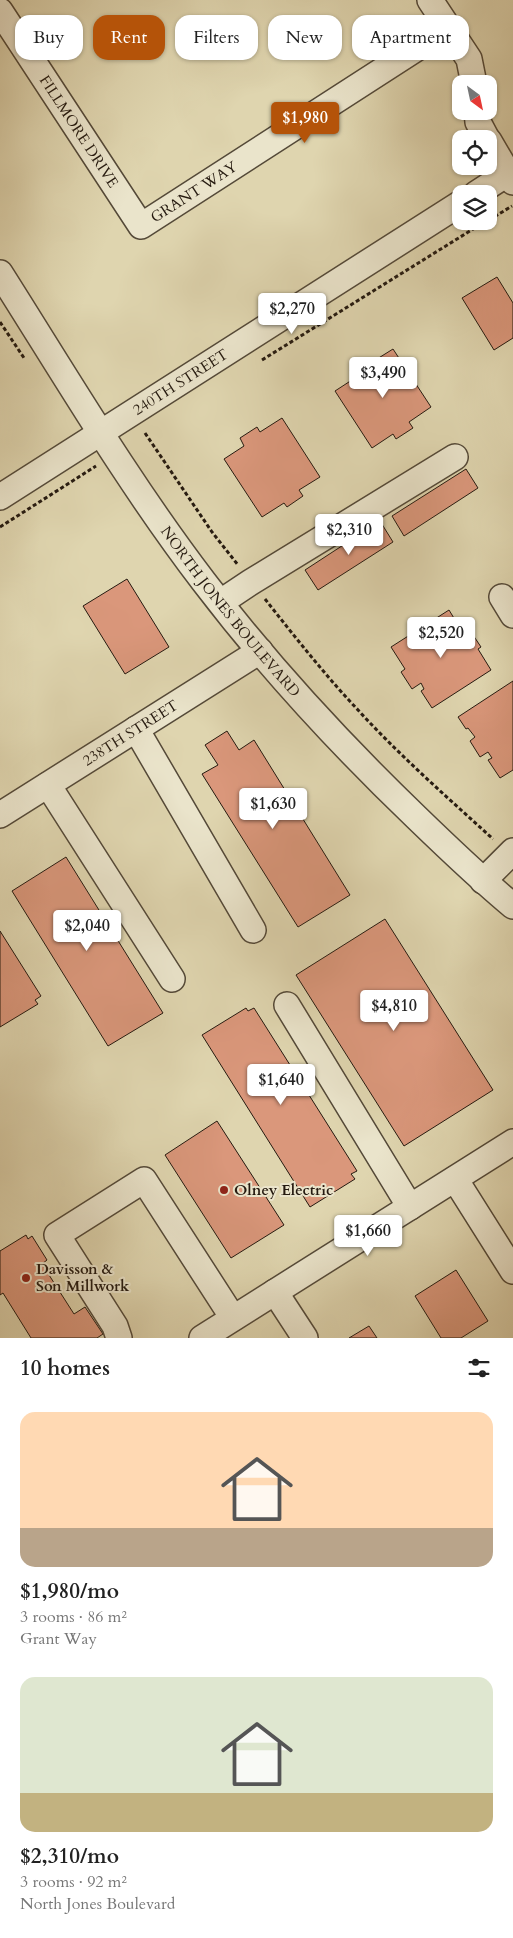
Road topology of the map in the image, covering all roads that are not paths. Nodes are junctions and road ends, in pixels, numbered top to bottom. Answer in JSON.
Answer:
{"nodes":[{"id":1,"x":430,"y":0,"type":"edge"},
{"id":2,"x":0,"y":11,"type":"edge"},
{"id":3,"x":440,"y":15,"type":"edge"},
{"id":4,"x":469,"y":59,"type":"edge"},
{"id":5,"x":398,"y":60,"type":"edge"},
{"id":6,"x":472,"y":75,"type":"edge"},
{"id":7,"x":497,"y":154,"type":"edge"},
{"id":8,"x":511,"y":175,"type":"edge"},
{"id":9,"x":493,"y":185,"type":"edge"},
{"id":10,"x":452,"y":209,"type":"edge"},
{"id":11,"x":141,"y":226,"type":"joint"},
{"id":12,"x":0,"y":273,"type":"edge"},
{"id":13,"x":101,"y":433,"type":"junction"},
{"id":14,"x":455,"y":457,"type":"dead end"},
{"id":15,"x":0,"y":497,"type":"edge"},
{"id":16,"x":221,"y":602,"type":"junction"},
{"id":17,"x":260,"y":651,"type":"junction"},
{"id":18,"x":136,"y":729,"type":"junction"},
{"id":19,"x":48,"y":784,"type":"junction"},
{"id":20,"x":0,"y":815,"type":"edge"},
{"id":21,"x":512,"y":853,"type":"edge"},
{"id":22,"x":483,"y":882,"type":"junction"},
{"id":23,"x":513,"y":906,"type":"edge"},
{"id":24,"x":253,"y":930,"type":"dead end"},
{"id":25,"x":172,"y":979,"type":"dead end"},
{"id":26,"x":287,"y":1005,"type":"dead end"},
{"id":27,"x":513,"y":1142,"type":"edge"},
{"id":28,"x":455,"y":1179,"type":"junction"},
{"id":29,"x":410,"y":1207,"type":"junction"},
{"id":30,"x":513,"y":1271,"type":"edge"},
{"id":31,"x":275,"y":1292,"type":"junction"},
{"id":32,"x":233,"y":1318,"type":"junction"},
{"id":33,"x":119,"y":1338,"type":"edge"},
{"id":34,"x":202,"y":1338,"type":"edge"},
{"id":35,"x":304,"y":1338,"type":"edge"}],
"edges":[{"from":1,"to":3,"type":"street"},
{"from":2,"to":11,"type":"street","name":"FILLMORE DRIVE"},
{"from":4,"to":6,"type":"street"},
{"from":5,"to":11,"type":"street","name":"GRANT WAY"},
{"from":7,"to":8,"type":"street"},
{"from":8,"to":9,"type":"street"},
{"from":10,"to":13,"type":"street","name":"240TH STREET"},
{"from":12,"to":13,"type":"street","name":"NORTH JONES BOULEVARD"},
{"from":13,"to":15,"type":"street","name":"240TH STREET"},
{"from":13,"to":16,"type":"street","name":"NORTH JONES BOULEVARD"},
{"from":14,"to":16,"type":"street"},
{"from":16,"to":17,"type":"street","name":"NORTH JONES BOULEVARD"},
{"from":17,"to":18,"type":"street","name":"238TH STREET"},
{"from":17,"to":22,"type":"street","name":"NORTH JONES BOULEVARD"},
{"from":18,"to":19,"type":"street","name":"238TH STREET"},
{"from":18,"to":24,"type":"street"},
{"from":19,"to":20,"type":"street","name":"238TH STREET"},
{"from":19,"to":25,"type":"street"},
{"from":21,"to":22,"type":"street"},
{"from":22,"to":23,"type":"street","name":"NORTH JONES BOULEVARD"},
{"from":26,"to":29,"type":"street"},
{"from":27,"to":28,"type":"street"},
{"from":28,"to":29,"type":"street"},
{"from":28,"to":30,"type":"street"},
{"from":29,"to":31,"type":"street"},
{"from":31,"to":32,"type":"street"},
{"from":31,"to":35,"type":"street"},
{"from":32,"to":33,"type":"street"},
{"from":32,"to":34,"type":"street"}]}
